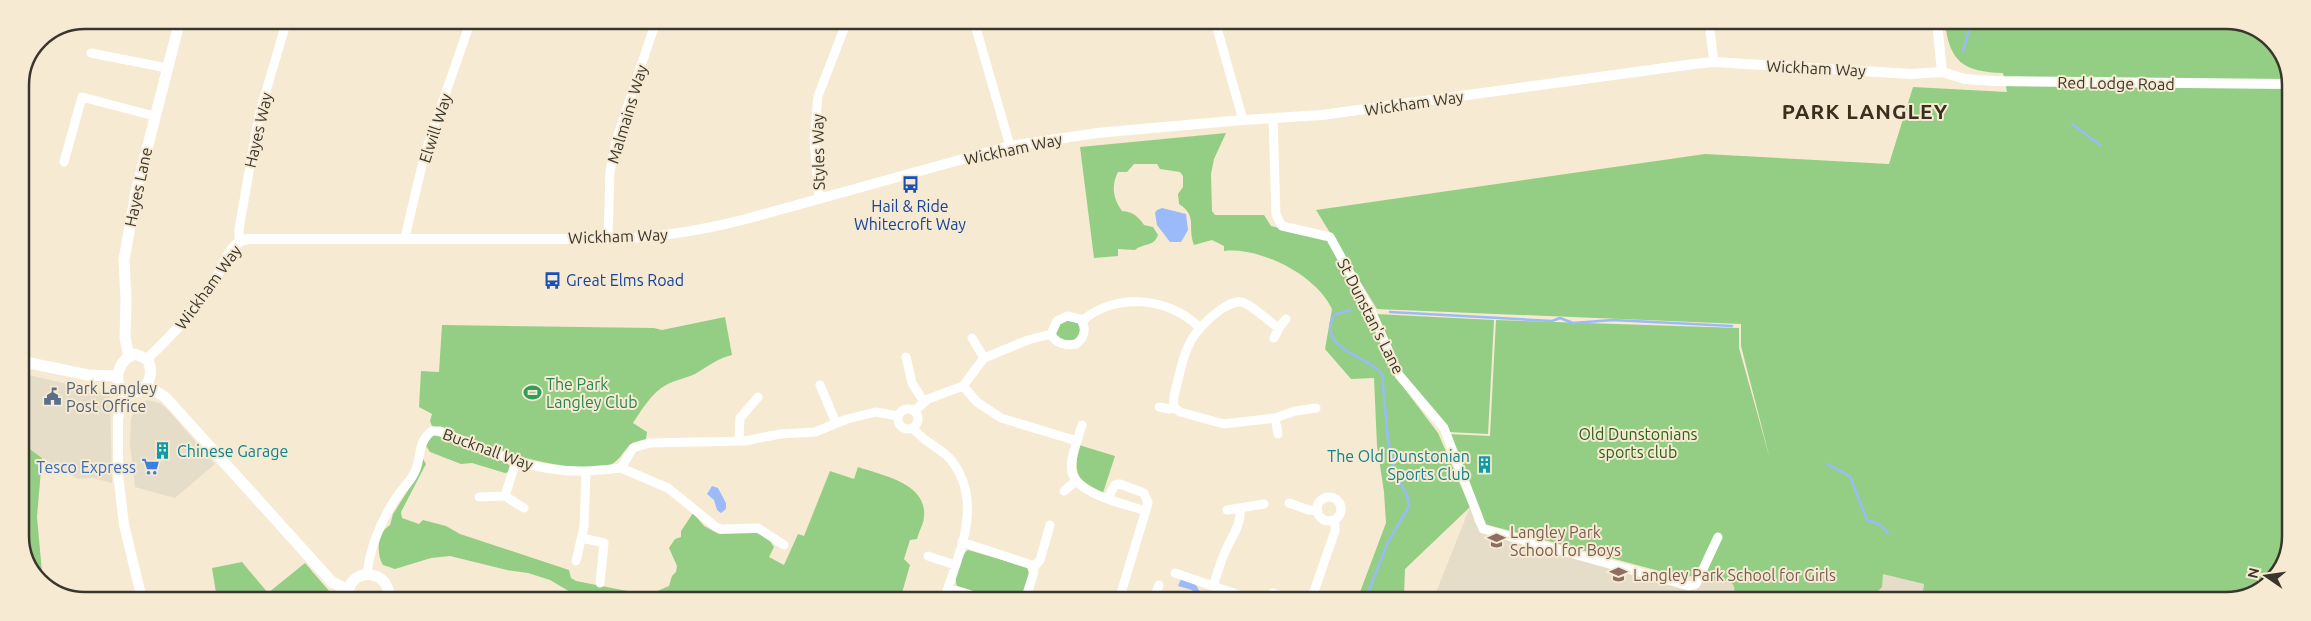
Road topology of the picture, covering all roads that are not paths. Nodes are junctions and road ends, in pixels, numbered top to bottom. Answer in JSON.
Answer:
{"nodes":[{"id":1,"x":178,"y":29,"type":"edge"},
{"id":2,"x":284,"y":29,"type":"edge"},
{"id":3,"x":468,"y":29,"type":"edge"},
{"id":4,"x":653,"y":29,"type":"edge"},
{"id":5,"x":844,"y":29,"type":"edge"},
{"id":6,"x":976,"y":29,"type":"edge"},
{"id":7,"x":1217,"y":29,"type":"edge"},
{"id":8,"x":1710,"y":29,"type":"edge"},
{"id":9,"x":1938,"y":29,"type":"edge"},
{"id":10,"x":91,"y":53,"type":"dead end"},
{"id":11,"x":1714,"y":62,"type":"junction"},
{"id":12,"x":167,"y":68,"type":"junction"},
{"id":13,"x":1942,"y":72,"type":"junction"},
{"id":14,"x":2282,"y":84,"type":"edge"},
{"id":15,"x":154,"y":116,"type":"junction"},
{"id":16,"x":1273,"y":118,"type":"junction"},
{"id":17,"x":1243,"y":120,"type":"junction"},
{"id":18,"x":1010,"y":146,"type":"junction"},
{"id":19,"x":64,"y":162,"type":"dead end"},
{"id":20,"x":819,"y":199,"type":"junction"},
{"id":21,"x":405,"y":237,"type":"junction"},
{"id":22,"x":608,"y":239,"type":"junction"},
{"id":23,"x":239,"y":242,"type":"junction"},
{"id":24,"x":1286,"y":319,"type":"dead end"},
{"id":25,"x":1082,"y":321,"type":"junction"},
{"id":26,"x":1199,"y":327,"type":"junction"},
{"id":27,"x":1278,"y":328,"type":"junction"},
{"id":28,"x":1052,"y":334,"type":"junction"},
{"id":29,"x":972,"y":338,"type":"dead end"},
{"id":30,"x":1274,"y":338,"type":"dead end"},
{"id":31,"x":129,"y":356,"type":"junction"},
{"id":32,"x":906,"y":357,"type":"dead end"},
{"id":33,"x":984,"y":358,"type":"junction"},
{"id":34,"x":147,"y":359,"type":"junction"},
{"id":35,"x":29,"y":363,"type":"edge"},
{"id":36,"x":117,"y":376,"type":"junction"},
{"id":37,"x":147,"y":385,"type":"junction"},
{"id":38,"x":820,"y":385,"type":"dead end"},
{"id":39,"x":963,"y":386,"type":"junction"},
{"id":40,"x":126,"y":392,"type":"junction"},
{"id":41,"x":758,"y":397,"type":"dead end"},
{"id":42,"x":924,"y":402,"type":"junction"},
{"id":43,"x":1159,"y":407,"type":"dead end"},
{"id":44,"x":1174,"y":407,"type":"junction"},
{"id":45,"x":1316,"y":408,"type":"dead end"},
{"id":46,"x":914,"y":411,"type":"junction"},
{"id":47,"x":898,"y":416,"type":"junction"},
{"id":48,"x":1275,"y":418,"type":"junction"},
{"id":49,"x":836,"y":423,"type":"junction"},
{"id":50,"x":1082,"y":425,"type":"dead end"},
{"id":51,"x":913,"y":428,"type":"junction"},
{"id":52,"x":1278,"y":434,"type":"dead end"},
{"id":53,"x":1077,"y":440,"type":"junction"},
{"id":54,"x":738,"y":441,"type":"junction"},
{"id":55,"x":516,"y":461,"type":"junction"},
{"id":56,"x":621,"y":468,"type":"junction"},
{"id":57,"x":586,"y":472,"type":"junction"},
{"id":58,"x":1076,"y":481,"type":"junction"},
{"id":59,"x":1064,"y":491,"type":"dead end"},
{"id":60,"x":504,"y":496,"type":"junction"},
{"id":61,"x":479,"y":497,"type":"dead end"},
{"id":62,"x":1105,"y":497,"type":"junction"},
{"id":63,"x":1289,"y":503,"type":"dead end"},
{"id":64,"x":1264,"y":504,"type":"dead end"},
{"id":65,"x":524,"y":508,"type":"dead end"},
{"id":66,"x":1240,"y":508,"type":"junction"},
{"id":67,"x":1227,"y":510,"type":"dead end"},
{"id":68,"x":1146,"y":511,"type":"junction"},
{"id":69,"x":1318,"y":511,"type":"junction"},
{"id":70,"x":1335,"y":520,"type":"junction"},
{"id":71,"x":1050,"y":525,"type":"dead end"},
{"id":72,"x":1718,"y":537,"type":"dead end"},
{"id":73,"x":582,"y":538,"type":"junction"},
{"id":74,"x":962,"y":542,"type":"junction"},
{"id":75,"x":784,"y":545,"type":"dead end"},
{"id":76,"x":928,"y":556,"type":"dead end"},
{"id":77,"x":576,"y":561,"type":"dead end"},
{"id":78,"x":955,"y":565,"type":"junction"},
{"id":79,"x":1034,"y":567,"type":"junction"},
{"id":80,"x":1175,"y":573,"type":"dead end"},
{"id":81,"x":367,"y":574,"type":"junction"},
{"id":82,"x":600,"y":583,"type":"dead end"},
{"id":83,"x":1158,"y":585,"type":"dead end"},
{"id":84,"x":1213,"y":586,"type":"junction"},
{"id":85,"x":948,"y":588,"type":"junction"},
{"id":86,"x":140,"y":592,"type":"edge"},
{"id":87,"x":344,"y":592,"type":"edge"},
{"id":88,"x":349,"y":592,"type":"edge"},
{"id":89,"x":389,"y":592,"type":"edge"},
{"id":90,"x":947,"y":592,"type":"edge"},
{"id":91,"x":961,"y":592,"type":"edge"},
{"id":92,"x":1027,"y":592,"type":"edge"},
{"id":93,"x":1122,"y":592,"type":"edge"},
{"id":94,"x":1156,"y":592,"type":"edge"},
{"id":95,"x":1231,"y":592,"type":"edge"},
{"id":96,"x":1314,"y":592,"type":"edge"}],
"edges":[{"from":1,"to":12,"type":"main road","name":"Hayes Lane"},
{"from":2,"to":23,"type":"street","name":"Hayes Way"},
{"from":3,"to":21,"type":"street","name":"Elwill Way"},
{"from":4,"to":22,"type":"street","name":"Malmains Way"},
{"from":5,"to":20,"type":"street","name":"Styles Way"},
{"from":6,"to":18,"type":"street"},
{"from":7,"to":17,"type":"street"},
{"from":8,"to":11,"type":"street"},
{"from":9,"to":13,"type":"street"},
{"from":10,"to":12,"type":"street"},
{"from":11,"to":13,"type":"street","name":"Wickham Way"},
{"from":11,"to":16,"type":"street","name":"Wickham Way"},
{"from":12,"to":15,"type":"main road","name":"Hayes Lane"},
{"from":13,"to":14,"type":"street","name":"Red Lodge Road"},
{"from":15,"to":19,"type":"street"},
{"from":15,"to":31,"type":"main road","name":"Hayes Lane"},
{"from":16,"to":17,"type":"street","name":"Wickham Way"},
{"from":16,"to":72,"type":"street","name":"St Dunstan's Lane"},
{"from":17,"to":18,"type":"street","name":"Wickham Way"},
{"from":18,"to":20,"type":"street","name":"Wickham Way"},
{"from":20,"to":22,"type":"street","name":"Wickham Way"},
{"from":21,"to":22,"type":"street","name":"Wickham Way"},
{"from":21,"to":23,"type":"street","name":"Wickham Way"},
{"from":23,"to":34,"type":"street","name":"Wickham Way"},
{"from":24,"to":27,"type":"street"},
{"from":25,"to":26,"type":"street"},
{"from":25,"to":28,"type":"street"},
{"from":25,"to":28,"type":"street"},
{"from":26,"to":27,"type":"street"},
{"from":26,"to":44,"type":"street"},
{"from":27,"to":30,"type":"street"},
{"from":28,"to":33,"type":"street"},
{"from":29,"to":33,"type":"street"},
{"from":31,"to":34,"type":"main road"},
{"from":31,"to":36,"type":"main road"},
{"from":32,"to":42,"type":"street"},
{"from":33,"to":39,"type":"street"},
{"from":34,"to":37,"type":"main road"},
{"from":35,"to":36,"type":"main road"},
{"from":36,"to":40,"type":"main road"},
{"from":37,"to":40,"type":"main road"},
{"from":37,"to":87,"type":"main road"},
{"from":38,"to":49,"type":"street"},
{"from":39,"to":42,"type":"street"},
{"from":39,"to":53,"type":"street"},
{"from":40,"to":86,"type":"street"},
{"from":41,"to":54,"type":"street"},
{"from":42,"to":46,"type":"street"},
{"from":43,"to":44,"type":"street"},
{"from":44,"to":48,"type":"street"},
{"from":45,"to":48,"type":"street"},
{"from":46,"to":47,"type":"street"},
{"from":46,"to":51,"type":"street"},
{"from":47,"to":49,"type":"street"},
{"from":47,"to":51,"type":"street"},
{"from":48,"to":52,"type":"street"},
{"from":49,"to":54,"type":"street"},
{"from":50,"to":53,"type":"street"},
{"from":51,"to":74,"type":"street"},
{"from":53,"to":58,"type":"street"},
{"from":54,"to":56,"type":"street"},
{"from":55,"to":57,"type":"street","name":"Bucknall Way"},
{"from":55,"to":60,"type":"street"},
{"from":55,"to":81,"type":"street","name":"Bucknall Way"},
{"from":56,"to":57,"type":"street","name":"Bucknall Way"},
{"from":56,"to":75,"type":"street"},
{"from":57,"to":73,"type":"street"},
{"from":58,"to":59,"type":"street"},
{"from":58,"to":62,"type":"street"},
{"from":60,"to":61,"type":"street"},
{"from":60,"to":65,"type":"street"},
{"from":62,"to":68,"type":"street"},
{"from":62,"to":68,"type":"street"},
{"from":63,"to":69,"type":"street"},
{"from":64,"to":66,"type":"street"},
{"from":66,"to":67,"type":"street"},
{"from":66,"to":84,"type":"street"},
{"from":68,"to":93,"type":"street"},
{"from":69,"to":70,"type":"street"},
{"from":69,"to":70,"type":"street"},
{"from":70,"to":96,"type":"street"},
{"from":71,"to":79,"type":"street"},
{"from":73,"to":77,"type":"street"},
{"from":73,"to":82,"type":"street"},
{"from":74,"to":78,"type":"street"},
{"from":74,"to":79,"type":"street"},
{"from":76,"to":78,"type":"street"},
{"from":78,"to":85,"type":"street"},
{"from":79,"to":92,"type":"street"},
{"from":80,"to":84,"type":"street"},
{"from":81,"to":88,"type":"main road"},
{"from":81,"to":89,"type":"main road"},
{"from":83,"to":94,"type":"street"},
{"from":84,"to":95,"type":"street"},
{"from":85,"to":90,"type":"street"},
{"from":85,"to":91,"type":"street"}]}
